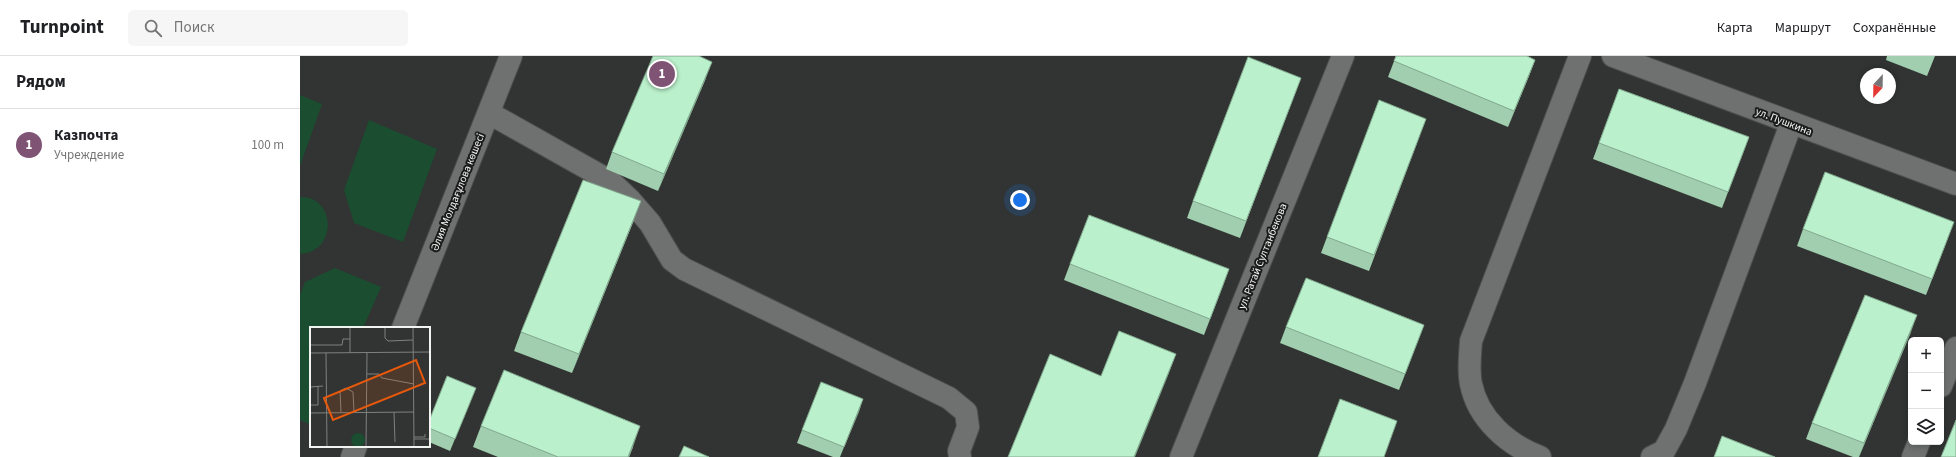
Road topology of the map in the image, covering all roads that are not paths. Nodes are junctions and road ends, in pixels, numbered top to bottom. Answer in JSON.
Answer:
{"nodes":[{"id":1,"x":511,"y":56,"type":"edge"},
{"id":2,"x":1343,"y":56,"type":"edge"},
{"id":3,"x":1580,"y":56,"type":"edge"},
{"id":4,"x":1613,"y":56,"type":"edge"},
{"id":5,"x":489,"y":112,"type":"junction"},
{"id":6,"x":1791,"y":124,"type":"junction"},
{"id":7,"x":1956,"y":184,"type":"edge"},
{"id":8,"x":403,"y":327,"type":"edge"},
{"id":9,"x":1956,"y":348,"type":"edge"},
{"id":10,"x":1944,"y":378,"type":"edge"},
{"id":11,"x":1918,"y":445,"type":"edge"},
{"id":12,"x":356,"y":447,"type":"edge"},
{"id":13,"x":352,"y":457,"type":"edge"},
{"id":14,"x":960,"y":457,"type":"edge"},
{"id":15,"x":1181,"y":457,"type":"edge"},
{"id":16,"x":1540,"y":457,"type":"edge"},
{"id":17,"x":1652,"y":457,"type":"edge"},
{"id":18,"x":1913,"y":457,"type":"edge"}],
"edges":[{"from":1,"to":5,"type":"street","name":"Әлия Молдағұлова көшесі"},
{"from":2,"to":15,"type":"street","name":"ул. Ратай Султанбекова"},
{"from":3,"to":16,"type":"street"},
{"from":4,"to":6,"type":"street","name":"ул. Пушкина"},
{"from":5,"to":8,"type":"street","name":"Әлия Молдағұлова көшесі"},
{"from":5,"to":14,"type":"street"},
{"from":6,"to":7,"type":"street","name":"ул. Пушкина"},
{"from":6,"to":17,"type":"street"},
{"from":9,"to":10,"type":"street"},
{"from":11,"to":18,"type":"street"},
{"from":12,"to":13,"type":"street"}]}
